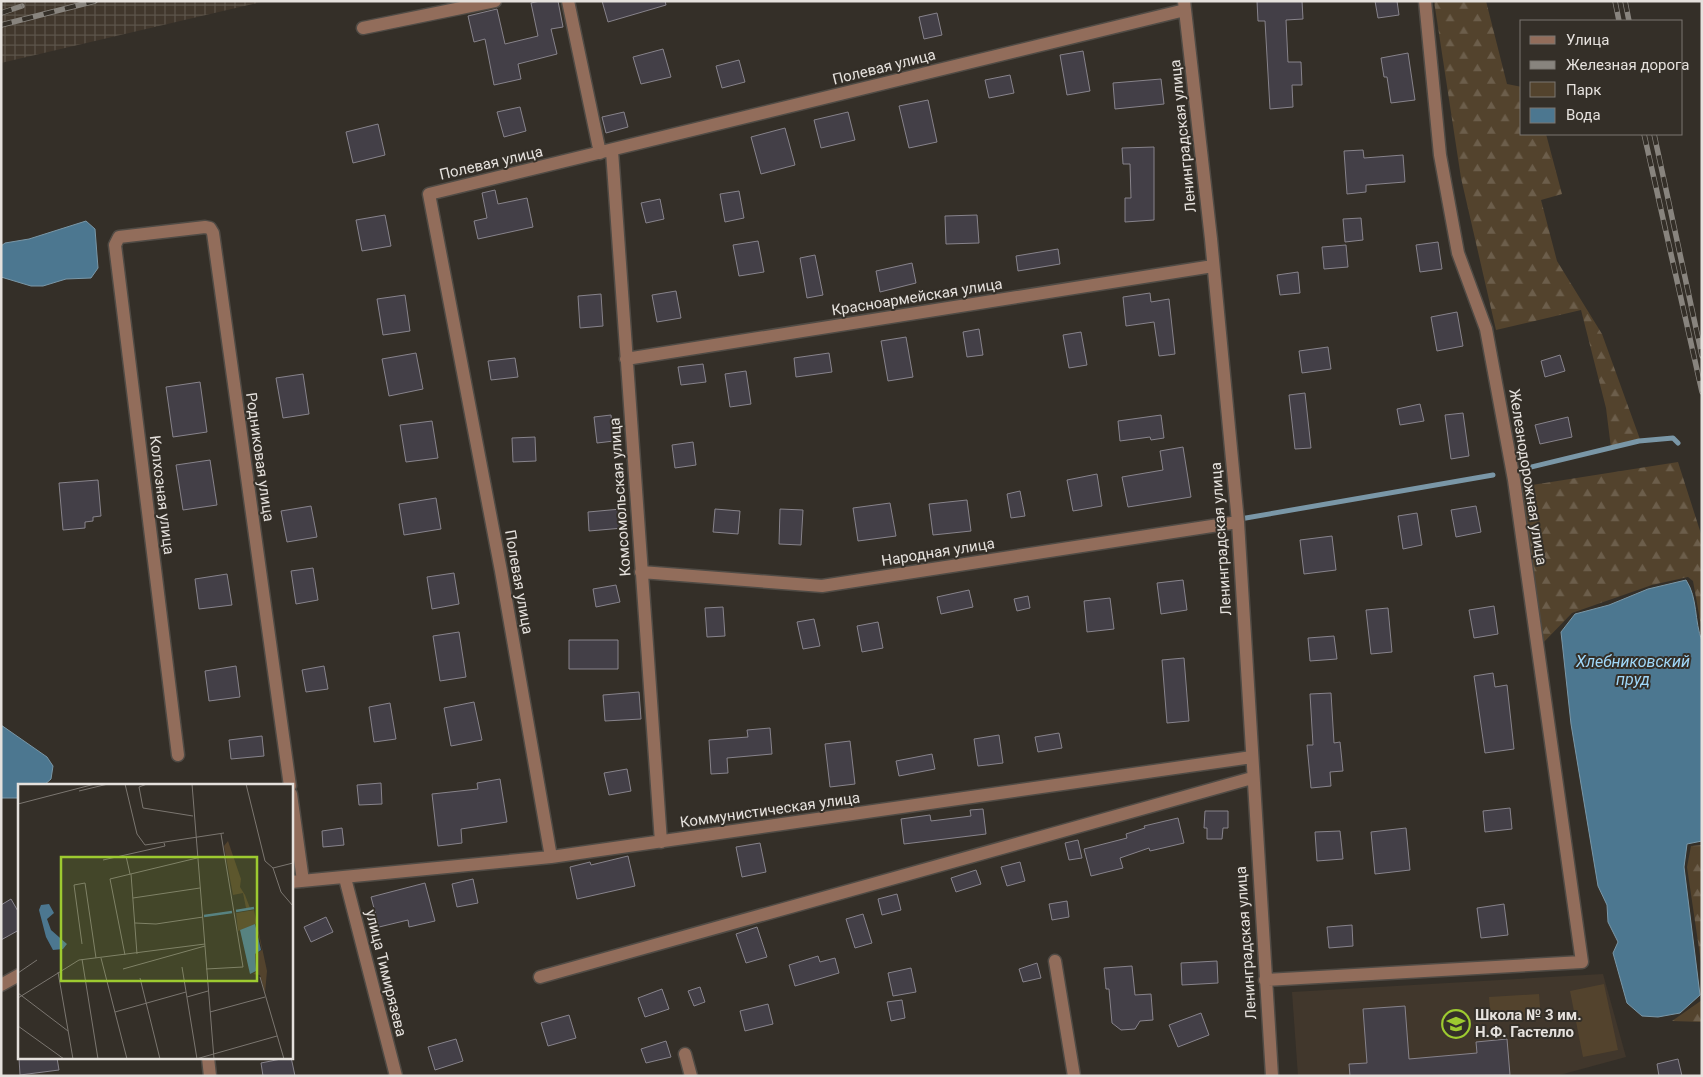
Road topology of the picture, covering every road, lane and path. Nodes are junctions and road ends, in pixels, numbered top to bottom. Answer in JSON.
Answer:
{"nodes":[{"id":1,"x":495,"y":1,"type":"edge"},
{"id":2,"x":568,"y":1,"type":"edge"},
{"id":3,"x":1426,"y":1,"type":"edge"},
{"id":4,"x":1185,"y":6,"type":"edge"},
{"id":5,"x":363,"y":28,"type":"dead end"},
{"id":6,"x":606,"y":152,"type":"junction"},
{"id":7,"x":116,"y":240,"type":"joint"},
{"id":8,"x":1212,"y":266,"type":"junction"},
{"id":9,"x":626,"y":360,"type":"junction"},
{"id":10,"x":1238,"y":522,"type":"junction"},
{"id":11,"x":642,"y":572,"type":"junction"},
{"id":12,"x":178,"y":755,"type":"dead end"},
{"id":13,"x":1252,"y":757,"type":"junction"},
{"id":14,"x":1252,"y":778,"type":"junction"},
{"id":15,"x":290,"y":784,"type":"edge"},
{"id":16,"x":292,"y":809,"type":"edge"},
{"id":17,"x":661,"y":842,"type":"junction"},
{"id":18,"x":551,"y":857,"type":"junction"},
{"id":19,"x":345,"y":878,"type":"junction"},
{"id":20,"x":297,"y":882,"type":"edge"},
{"id":21,"x":1055,"y":961,"type":"dead end"},
{"id":22,"x":18,"y":976,"type":"edge"},
{"id":23,"x":540,"y":977,"type":"dead end"},
{"id":24,"x":1265,"y":980,"type":"junction"},
{"id":25,"x":1,"y":985,"type":"edge"},
{"id":26,"x":685,"y":1054,"type":"dead end"},
{"id":27,"x":208,"y":1060,"type":"edge"},
{"id":28,"x":210,"y":1076,"type":"edge"},
{"id":29,"x":396,"y":1076,"type":"edge"},
{"id":30,"x":691,"y":1076,"type":"edge"},
{"id":31,"x":1074,"y":1076,"type":"edge"},
{"id":32,"x":1272,"y":1076,"type":"edge"}],
"edges":[{"from":1,"to":5,"type":"street"},
{"from":2,"to":6,"type":"street","name":"Комсомольская улица"},
{"from":3,"to":24,"type":"street","name":"Железнодорожная улица"},
{"from":4,"to":6,"type":"street","name":"Полевая улица"},
{"from":4,"to":8,"type":"street","name":"Ленинградская улица"},
{"from":6,"to":9,"type":"street","name":"Комсомольская улица"},
{"from":6,"to":18,"type":"street","name":"Полевая улица"},
{"from":7,"to":12,"type":"street","name":"Колхозная улица"},
{"from":7,"to":15,"type":"street","name":"Родниковая улица"},
{"from":8,"to":9,"type":"street","name":"Красноармейская улица"},
{"from":8,"to":10,"type":"street","name":"Ленинградская улица"},
{"from":9,"to":11,"type":"street","name":"Комсомольская улица"},
{"from":10,"to":11,"type":"street","name":"Народная улица"},
{"from":10,"to":13,"type":"street","name":"Ленинградская улица"},
{"from":11,"to":17,"type":"street","name":"Комсомольская улица"},
{"from":13,"to":14,"type":"street","name":"Ленинградская улица"},
{"from":13,"to":17,"type":"street","name":"Коммунистическая улица"},
{"from":14,"to":23,"type":"street"},
{"from":14,"to":24,"type":"street","name":"Ленинградская улица"},
{"from":16,"to":20,"type":"street"},
{"from":17,"to":18,"type":"street","name":"Коммунистическая улица"},
{"from":18,"to":19,"type":"street","name":"Коммунистическая улица"},
{"from":19,"to":20,"type":"street","name":"Коммунистическая улица"},
{"from":19,"to":29,"type":"street","name":"улица Тимирязева"},
{"from":21,"to":31,"type":"street"},
{"from":22,"to":25,"type":"street"},
{"from":24,"to":32,"type":"street","name":"Ленинградская улица"},
{"from":26,"to":30,"type":"street"},
{"from":27,"to":28,"type":"street"}]}
